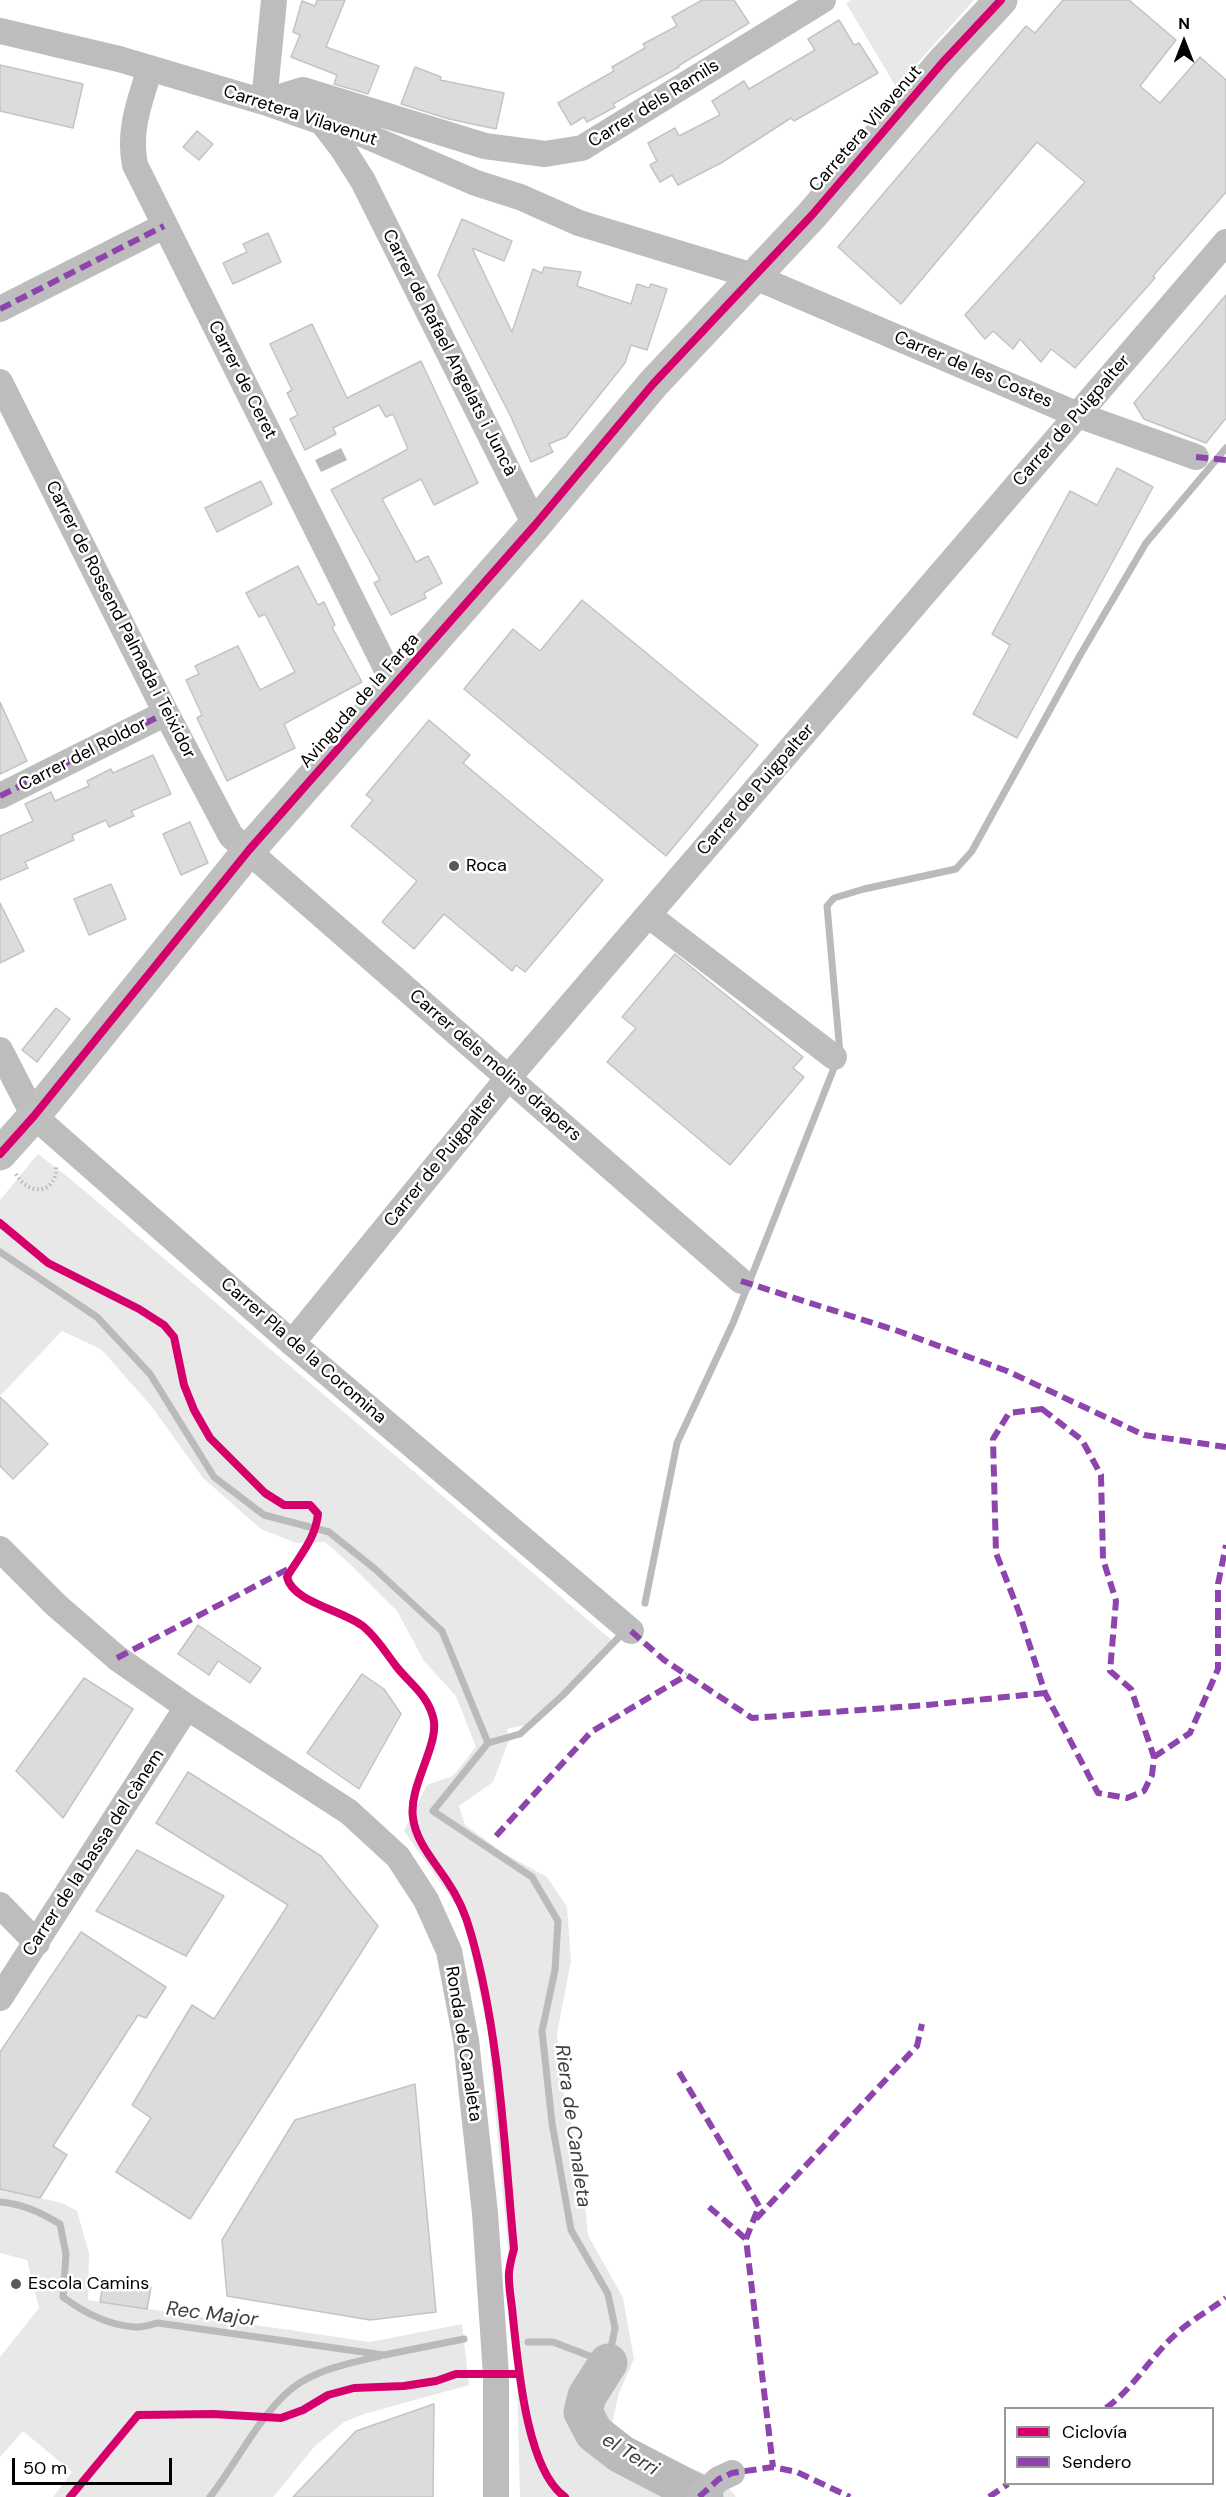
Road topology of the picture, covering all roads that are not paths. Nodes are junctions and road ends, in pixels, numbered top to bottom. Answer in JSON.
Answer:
{"nodes":[{"id":1,"x":274,"y":0,"type":"edge"},
{"id":2,"x":1001,"y":0,"type":"edge"},
{"id":3,"x":807,"y":4,"type":"edge"},
{"id":4,"x":0,"y":31,"type":"edge"},
{"id":5,"x":150,"y":68,"type":"junction"},
{"id":6,"x":264,"y":102,"type":"junction"},
{"id":7,"x":322,"y":122,"type":"junction"},
{"id":8,"x":400,"y":150,"type":"junction"},
{"id":9,"x":363,"y":181,"type":"junction"},
{"id":10,"x":164,"y":226,"type":"junction"},
{"id":11,"x":1226,"y":242,"type":"edge"},
{"id":12,"x":753,"y":276,"type":"junction"},
{"id":13,"x":0,"y":309,"type":"edge"},
{"id":14,"x":0,"y":382,"type":"edge"},
{"id":15,"x":1078,"y":415,"type":"junction"},
{"id":16,"x":1196,"y":457,"type":"dead end"},
{"id":17,"x":535,"y":525,"type":"junction"},
{"id":18,"x":394,"y":684,"type":"junction"},
{"id":19,"x":166,"y":713,"type":"junction"},
{"id":20,"x":0,"y":796,"type":"edge"},
{"id":21,"x":249,"y":850,"type":"junction"},
{"id":22,"x":648,"y":915,"type":"junction"},
{"id":23,"x":0,"y":1050,"type":"edge"},
{"id":24,"x":834,"y":1057,"type":"dead end"},
{"id":25,"x":508,"y":1078,"type":"junction"},
{"id":26,"x":34,"y":1116,"type":"junction"},
{"id":27,"x":8,"y":1161,"type":"edge"},
{"id":28,"x":741,"y":1281,"type":"dead end"},
{"id":29,"x":292,"y":1343,"type":"junction"},
{"id":30,"x":0,"y":1549,"type":"edge"},
{"id":31,"x":631,"y":1631,"type":"dead end"},
{"id":32,"x":188,"y":1707,"type":"junction"},
{"id":33,"x":0,"y":1905,"type":"edge"},
{"id":34,"x":37,"y":1943,"type":"junction"},
{"id":35,"x":0,"y":1998,"type":"edge"},
{"id":36,"x":725,"y":2476,"type":"dead end"},
{"id":37,"x":496,"y":2497,"type":"edge"},
{"id":38,"x":699,"y":2497,"type":"edge"}],
"edges":[{"from":1,"to":6,"type":"street"},
{"from":2,"to":12,"type":"street","name":"Carretera Vilavenut"},
{"from":3,"to":6,"type":"street","name":"Carrer dels Ramils"},
{"from":4,"to":5,"type":"street","name":"Carretera Vilavenut"},
{"from":5,"to":6,"type":"street","name":"Carretera Vilavenut"},
{"from":5,"to":10,"type":"street","name":"Carrer de Ceret"},
{"from":6,"to":7,"type":"street","name":"Carretera Vilavenut"},
{"from":7,"to":8,"type":"street","name":"Carretera Vilavenut"},
{"from":7,"to":9,"type":"street","name":"Carrer de Rafael Angelats i Juncà"},
{"from":8,"to":9,"type":"street"},
{"from":8,"to":12,"type":"street","name":"Carretera Vilavenut"},
{"from":9,"to":17,"type":"street","name":"Carrer de Rafael Angelats i Juncà"},
{"from":10,"to":13,"type":"street"},
{"from":10,"to":18,"type":"street","name":"Carrer de Ceret"},
{"from":11,"to":15,"type":"street","name":"Carrer de Puigpalter"},
{"from":12,"to":15,"type":"street","name":"Carrer de les Costes"},
{"from":12,"to":17,"type":"street","name":"Avinguda de la Farga"},
{"from":14,"to":19,"type":"street","name":"Carrer de Rossend Palmada i Teixidor"},
{"from":15,"to":16,"type":"street","name":"Carrer de les Costes"},
{"from":15,"to":22,"type":"street","name":"Carrer de Puigpalter"},
{"from":17,"to":18,"type":"street","name":"Avinguda de la Farga"},
{"from":18,"to":21,"type":"street","name":"Avinguda de la Farga"},
{"from":19,"to":20,"type":"street","name":"Carrer del Roldor"},
{"from":19,"to":21,"type":"street","name":"Carrer de Rossend Palmada i Teixidor"},
{"from":21,"to":25,"type":"street","name":"Carrer dels molins drapers"},
{"from":21,"to":26,"type":"street","name":"Avinguda de la Farga"},
{"from":22,"to":24,"type":"street"},
{"from":22,"to":25,"type":"street","name":"Carrer de Puigpalter"},
{"from":23,"to":26,"type":"street","name":"Carrer Pla de la Coromina"},
{"from":25,"to":28,"type":"street","name":"Carrer dels molins drapers"},
{"from":25,"to":29,"type":"street","name":"Carrer de Puigpalter"},
{"from":26,"to":27,"type":"street","name":"Avinguda de la Farga"},
{"from":26,"to":29,"type":"street","name":"Carrer Pla de la Coromina"},
{"from":29,"to":31,"type":"street","name":"Carrer Pla de la Coromina"},
{"from":30,"to":32,"type":"street","name":"Ronda de Canaleta"},
{"from":32,"to":34,"type":"street","name":"Carrer de la bassa del cànem"},
{"from":32,"to":37,"type":"street","name":"Ronda de Canaleta"},
{"from":33,"to":34,"type":"street"},
{"from":34,"to":35,"type":"street","name":"Carrer de la bassa del cànem"},
{"from":36,"to":38,"type":"street"}]}
